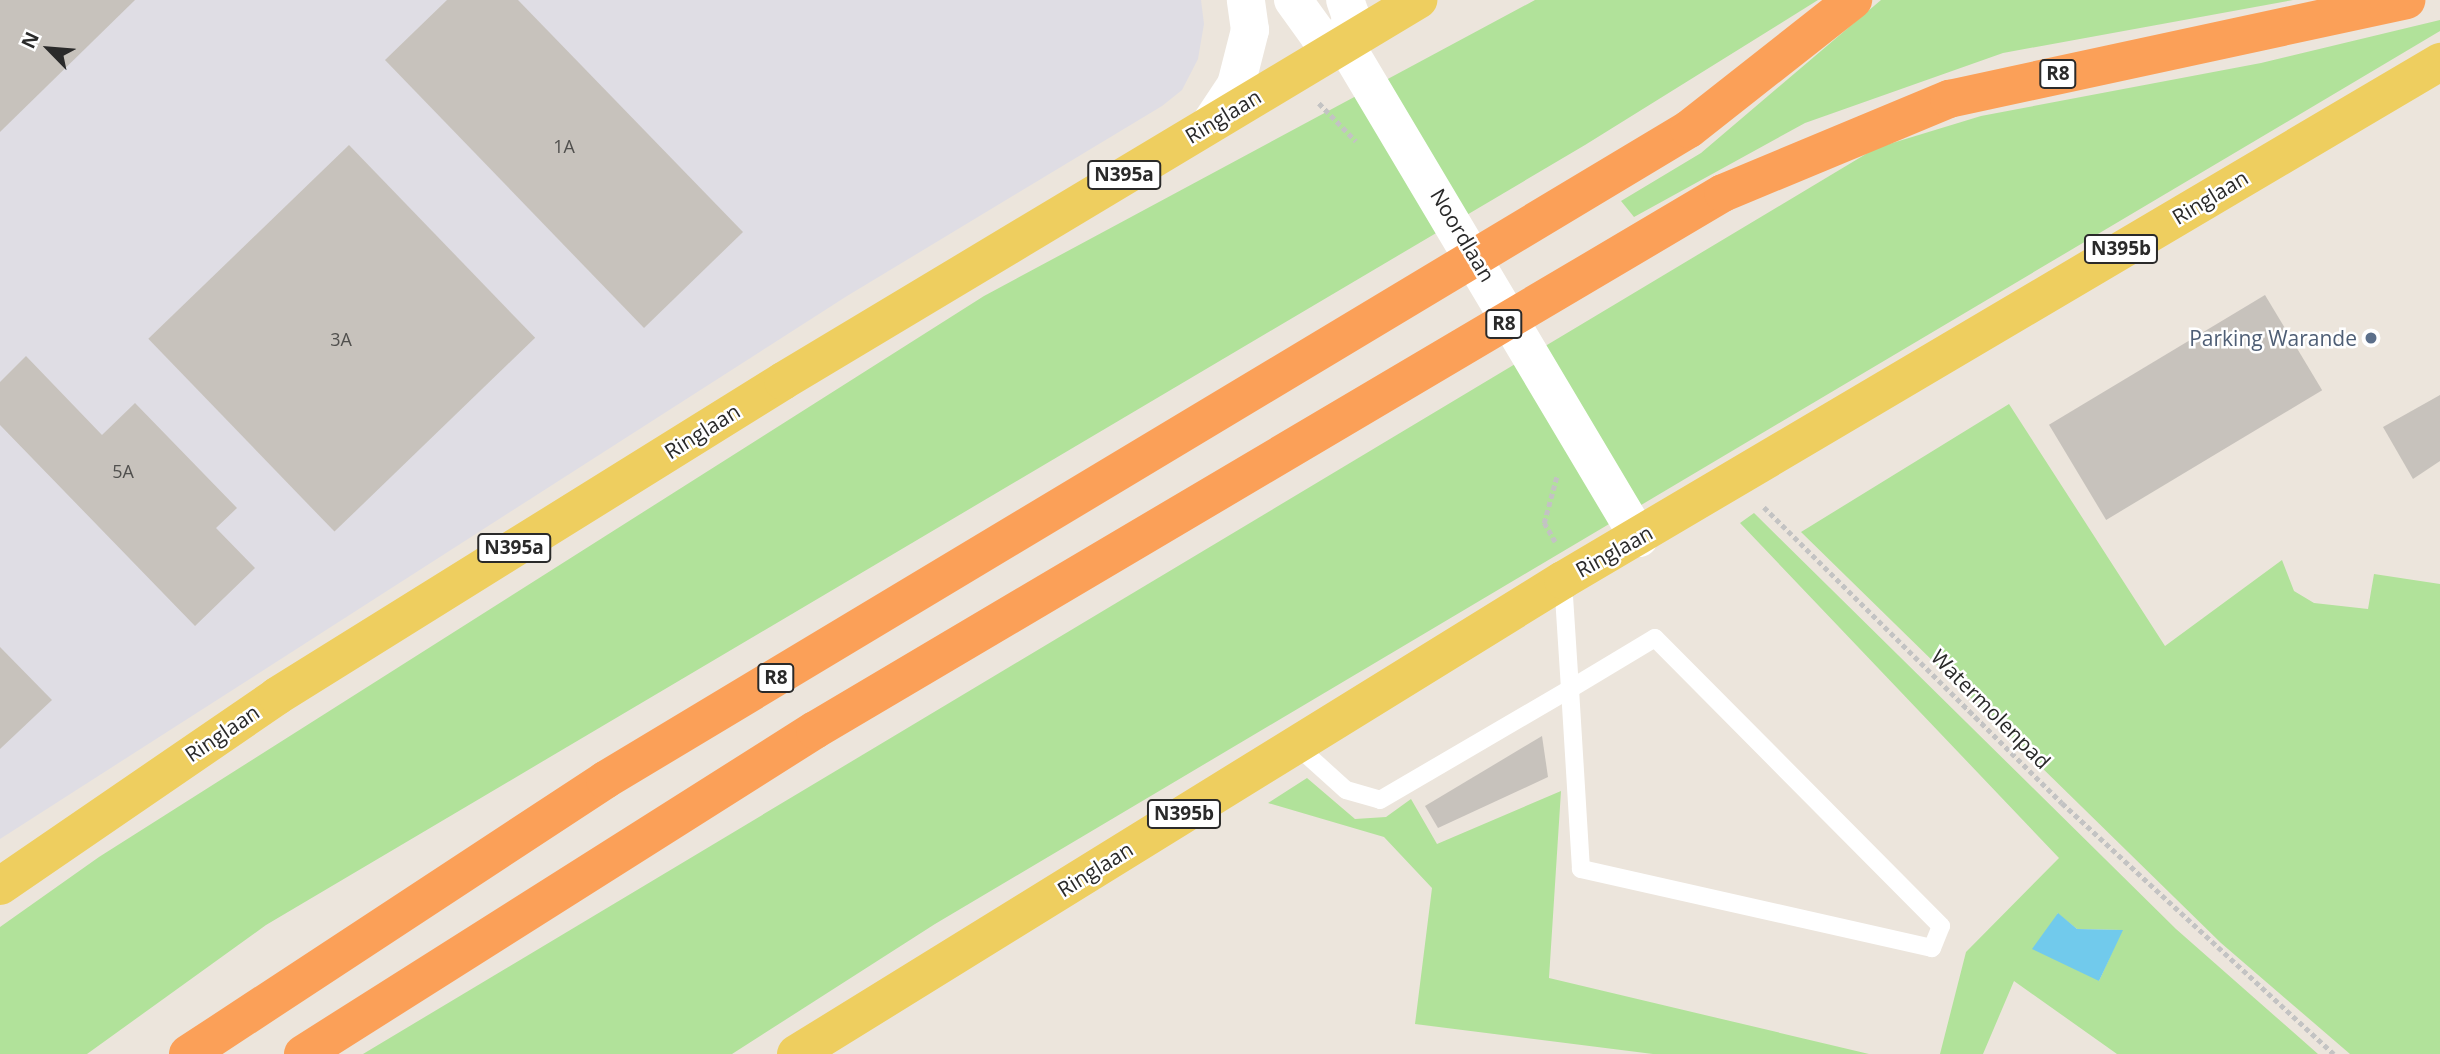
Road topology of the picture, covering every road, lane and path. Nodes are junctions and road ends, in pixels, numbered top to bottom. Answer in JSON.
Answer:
{"nodes":[{"id":1,"x":1246,"y":0,"type":"edge"},
{"id":2,"x":1293,"y":0,"type":"edge"},
{"id":3,"x":1345,"y":0,"type":"edge"},
{"id":4,"x":1418,"y":0,"type":"edge"},
{"id":5,"x":1853,"y":0,"type":"edge"},
{"id":6,"x":2406,"y":0,"type":"edge"},
{"id":7,"x":1345,"y":44,"type":"junction"},
{"id":8,"x":2440,"y":62,"type":"edge"},
{"id":9,"x":1210,"y":124,"type":"junction"},
{"id":10,"x":1773,"y":498,"type":"dead end"},
{"id":11,"x":1639,"y":538,"type":"junction"},
{"id":12,"x":1563,"y":580,"type":"junction"},
{"id":13,"x":1570,"y":689,"type":"junction"},
{"id":14,"x":1296,"y":745,"type":"junction"},
{"id":15,"x":0,"y":886,"type":"edge"},
{"id":16,"x":188,"y":1054,"type":"edge"},
{"id":17,"x":303,"y":1054,"type":"edge"},
{"id":18,"x":796,"y":1054,"type":"edge"},
{"id":19,"x":2334,"y":1054,"type":"edge"}],
"edges":[{"from":1,"to":9,"type":"street"},
{"from":2,"to":7,"type":"street"},
{"from":3,"to":7,"type":"street"},
{"from":4,"to":7,"type":"main road","name":"Ringlaan","number":"N395a"},
{"from":5,"to":16,"type":"highway","number":"R8"},
{"from":6,"to":17,"type":"highway","number":"R8"},
{"from":7,"to":9,"type":"main road","name":"Ringlaan","number":"N395a"},
{"from":7,"to":11,"type":"street","name":"Noordlaan"},
{"from":8,"to":11,"type":"main road","name":"Ringlaan","number":"N395b"},
{"from":9,"to":15,"type":"main road","name":"Ringlaan","number":"N395a"},
{"from":10,"to":19,"type":"path","name":"Watermolenpad"},
{"from":11,"to":12,"type":"main road","name":"Ringlaan","number":"N395b"},
{"from":12,"to":13,"type":"lane"},
{"from":12,"to":14,"type":"main road","name":"Ringlaan","number":"N395b"},
{"from":13,"to":13,"type":"lane"},
{"from":13,"to":14,"type":"lane"},
{"from":14,"to":18,"type":"main road","name":"Ringlaan","number":"N395b"}]}
